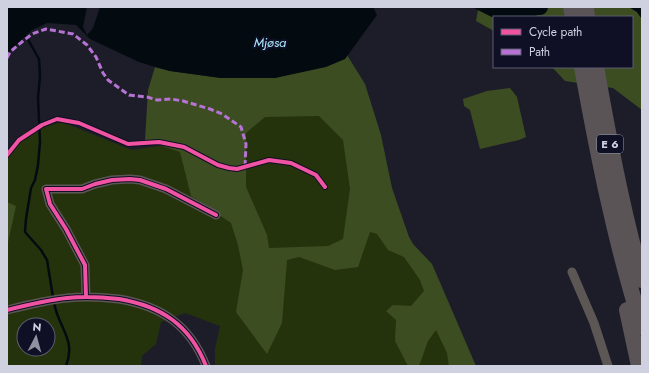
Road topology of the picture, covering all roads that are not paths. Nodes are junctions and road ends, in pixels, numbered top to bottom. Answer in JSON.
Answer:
{"nodes":[{"id":1,"x":582,"y":68,"type":"edge"},
{"id":2,"x":596,"y":68,"type":"edge"},
{"id":3,"x":216,"y":215,"type":"dead end"},
{"id":4,"x":621,"y":226,"type":"junction"},
{"id":5,"x":642,"y":254,"type":"edge"},
{"id":6,"x":572,"y":272,"type":"dead end"},
{"id":7,"x":642,"y":280,"type":"edge"},
{"id":8,"x":86,"y":297,"type":"junction"},
{"id":9,"x":7,"y":310,"type":"edge"},
{"id":10,"x":642,"y":327,"type":"edge"},
{"id":11,"x":206,"y":366,"type":"edge"},
{"id":12,"x":608,"y":366,"type":"edge"},
{"id":13,"x":638,"y":366,"type":"edge"}],
"edges":[{"from":1,"to":4,"type":"highway","number":"E 6"},
{"from":2,"to":4,"type":"highway","number":"E 6"},
{"from":3,"to":8,"type":"street"},
{"from":4,"to":5,"type":"highway","number":"E 6"},
{"from":4,"to":7,"type":"highway","number":"E 6"},
{"from":4,"to":10,"type":"highway","number":"E 6"},
{"from":4,"to":13,"type":"highway","number":"E 6"},
{"from":6,"to":12,"type":"street"},
{"from":8,"to":9,"type":"street"},
{"from":8,"to":11,"type":"street"}]}
